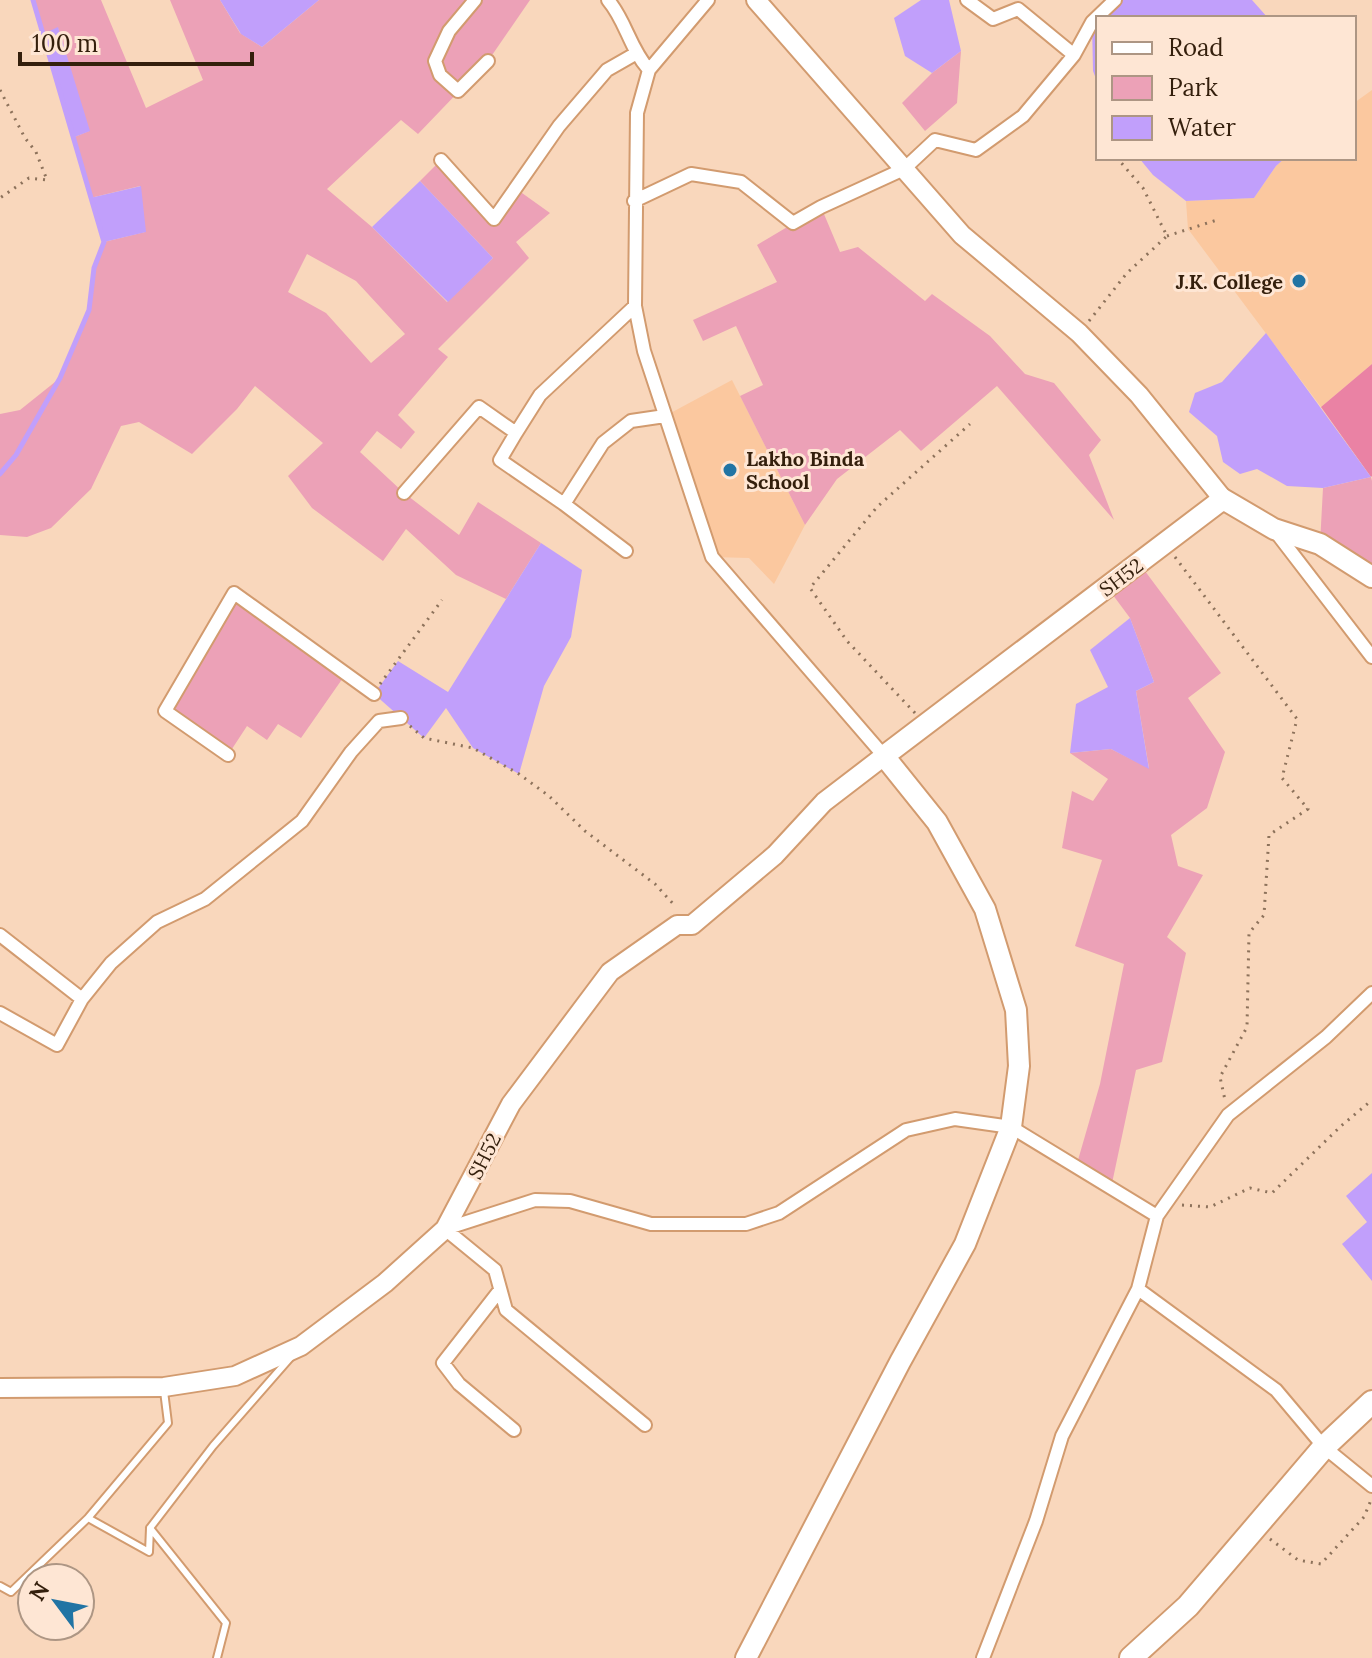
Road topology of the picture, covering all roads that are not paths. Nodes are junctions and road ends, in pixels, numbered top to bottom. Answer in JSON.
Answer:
{"nodes":[{"id":1,"x":475,"y":0,"type":"edge"},
{"id":2,"x":608,"y":0,"type":"edge"},
{"id":3,"x":708,"y":0,"type":"edge"},
{"id":4,"x":756,"y":0,"type":"edge"},
{"id":5,"x":967,"y":0,"type":"edge"},
{"id":6,"x":1115,"y":0,"type":"edge"},
{"id":7,"x":1098,"y":16,"type":"edge"},
{"id":8,"x":1096,"y":18,"type":"edge"},
{"id":9,"x":635,"y":54,"type":"junction"},
{"id":10,"x":1074,"y":55,"type":"junction"},
{"id":11,"x":488,"y":61,"type":"dead end"},
{"id":12,"x":649,"y":70,"type":"junction"},
{"id":13,"x":441,"y":160,"type":"dead end"},
{"id":14,"x":904,"y":169,"type":"junction"},
{"id":15,"x":634,"y":201,"type":"junction"},
{"id":16,"x":635,"y":306,"type":"junction"},
{"id":17,"x":665,"y":416,"type":"junction"},
{"id":18,"x":516,"y":433,"type":"junction"},
{"id":19,"x":404,"y":493,"type":"dead end"},
{"id":20,"x":1223,"y":499,"type":"junction"},
{"id":21,"x":564,"y":504,"type":"junction"},
{"id":22,"x":1274,"y":529,"type":"junction"},
{"id":23,"x":626,"y":551,"type":"dead end"},
{"id":24,"x":1372,"y":577,"type":"edge"},
{"id":25,"x":1372,"y":657,"type":"edge"},
{"id":26,"x":374,"y":694,"type":"dead end"},
{"id":27,"x":401,"y":718,"type":"dead end"},
{"id":28,"x":228,"y":755,"type":"dead end"},
{"id":29,"x":884,"y":756,"type":"junction"},
{"id":30,"x":0,"y":935,"type":"edge"},
{"id":31,"x":1372,"y":993,"type":"edge"},
{"id":32,"x":82,"y":999,"type":"junction"},
{"id":33,"x":0,"y":1013,"type":"edge"},
{"id":34,"x":1011,"y":1127,"type":"junction"},
{"id":35,"x":1157,"y":1216,"type":"junction"},
{"id":36,"x":445,"y":1229,"type":"junction"},
{"id":37,"x":1138,"y":1289,"type":"junction"},
{"id":38,"x":500,"y":1290,"type":"junction"},
{"id":39,"x":301,"y":1346,"type":"junction"},
{"id":40,"x":164,"y":1387,"type":"junction"},
{"id":41,"x":0,"y":1388,"type":"edge"},
{"id":42,"x":1372,"y":1402,"type":"edge"},
{"id":43,"x":645,"y":1425,"type":"dead end"},
{"id":44,"x":514,"y":1430,"type":"dead end"},
{"id":45,"x":1324,"y":1447,"type":"junction"},
{"id":46,"x":1372,"y":1486,"type":"edge"},
{"id":47,"x":88,"y":1518,"type":"junction"},
{"id":48,"x":150,"y":1528,"type":"junction"},
{"id":49,"x":0,"y":1586,"type":"edge"},
{"id":50,"x":217,"y":1658,"type":"edge"},
{"id":51,"x":746,"y":1658,"type":"edge"},
{"id":52,"x":983,"y":1658,"type":"edge"},
{"id":53,"x":1131,"y":1658,"type":"edge"}],
"edges":[{"from":1,"to":11,"type":"street"},
{"from":2,"to":9,"type":"street"},
{"from":3,"to":12,"type":"street"},
{"from":4,"to":14,"type":"street"},
{"from":5,"to":10,"type":"street"},
{"from":6,"to":7,"type":"street"},
{"from":8,"to":10,"type":"street"},
{"from":9,"to":12,"type":"street"},
{"from":9,"to":13,"type":"street"},
{"from":10,"to":14,"type":"street"},
{"from":12,"to":15,"type":"street"},
{"from":14,"to":15,"type":"street"},
{"from":14,"to":20,"type":"street"},
{"from":15,"to":16,"type":"street"},
{"from":16,"to":17,"type":"street"},
{"from":16,"to":18,"type":"street"},
{"from":17,"to":21,"type":"street"},
{"from":17,"to":29,"type":"street"},
{"from":18,"to":19,"type":"street"},
{"from":18,"to":21,"type":"street"},
{"from":20,"to":22,"type":"main road"},
{"from":20,"to":29,"type":"main road","name":"SH52","number":"SH52"},
{"from":21,"to":23,"type":"street"},
{"from":22,"to":24,"type":"main road"},
{"from":22,"to":25,"type":"street"},
{"from":26,"to":28,"type":"street"},
{"from":27,"to":32,"type":"street"},
{"from":29,"to":34,"type":"main road"},
{"from":29,"to":36,"type":"street","name":"SH52","number":"SH52"},
{"from":30,"to":32,"type":"street"},
{"from":31,"to":35,"type":"street"},
{"from":32,"to":33,"type":"street"},
{"from":34,"to":35,"type":"street"},
{"from":34,"to":36,"type":"street"},
{"from":34,"to":51,"type":"main road"},
{"from":35,"to":37,"type":"street"},
{"from":36,"to":38,"type":"street"},
{"from":36,"to":39,"type":"street","name":"SH52","number":"SH52"},
{"from":37,"to":45,"type":"street"},
{"from":37,"to":52,"type":"street"},
{"from":38,"to":43,"type":"street"},
{"from":38,"to":44,"type":"street"},
{"from":39,"to":40,"type":"street","name":"SH52","number":"SH52"},
{"from":39,"to":48,"type":"lane"},
{"from":40,"to":41,"type":"street","name":"SH52","number":"SH52"},
{"from":40,"to":47,"type":"lane"},
{"from":42,"to":45,"type":"highway"},
{"from":45,"to":46,"type":"street"},
{"from":45,"to":53,"type":"highway"},
{"from":47,"to":48,"type":"lane"},
{"from":47,"to":49,"type":"lane"},
{"from":48,"to":50,"type":"lane"}]}
